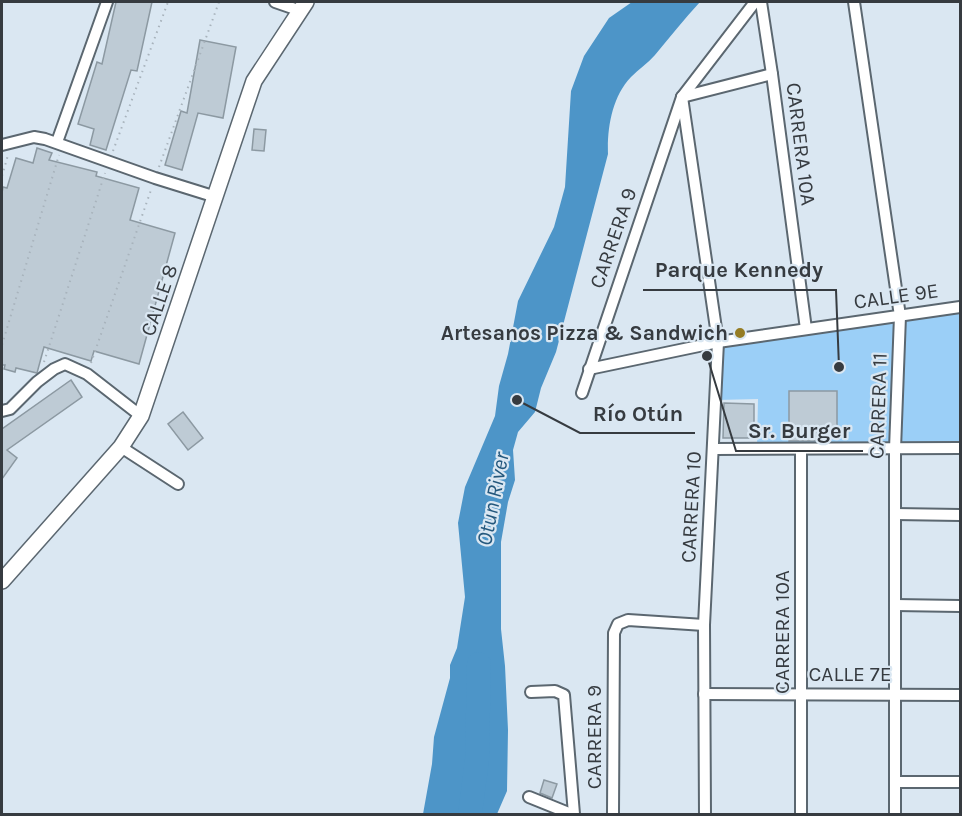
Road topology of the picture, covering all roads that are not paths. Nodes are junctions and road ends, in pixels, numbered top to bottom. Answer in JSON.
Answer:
{"nodes":[{"id":1,"x":107,"y":2,"type":"edge"},
{"id":2,"x":275,"y":2,"type":"edge"},
{"id":3,"x":755,"y":2,"type":"edge"},
{"id":4,"x":760,"y":2,"type":"edge"},
{"id":5,"x":854,"y":2,"type":"edge"},
{"id":6,"x":303,"y":6,"type":"edge"},
{"id":7,"x":772,"y":74,"type":"junction"},
{"id":8,"x":682,"y":96,"type":"junction"},
{"id":9,"x":60,"y":143,"type":"junction"},
{"id":10,"x":7,"y":144,"type":"edge"},
{"id":11,"x":216,"y":196,"type":"junction"},
{"id":12,"x":960,"y":307,"type":"edge"},
{"id":13,"x":900,"y":316,"type":"junction"},
{"id":14,"x":806,"y":329,"type":"junction"},
{"id":15,"x":718,"y":342,"type":"junction"},
{"id":16,"x":589,"y":369,"type":"junction"},
{"id":17,"x":582,"y":393,"type":"dead end"},
{"id":18,"x":2,"y":411,"type":"edge"},
{"id":19,"x":141,"y":416,"type":"junction"},
{"id":20,"x":122,"y":447,"type":"junction"},
{"id":21,"x":960,"y":448,"type":"edge"},
{"id":22,"x":714,"y":449,"type":"junction"},
{"id":23,"x":801,"y":449,"type":"junction"},
{"id":24,"x":896,"y":449,"type":"junction"},
{"id":25,"x":178,"y":484,"type":"dead end"},
{"id":26,"x":895,"y":514,"type":"junction"},
{"id":27,"x":960,"y":515,"type":"edge"},
{"id":28,"x":2,"y":581,"type":"edge"},
{"id":29,"x":895,"y":604,"type":"junction"},
{"id":30,"x":960,"y":606,"type":"edge"},
{"id":31,"x":704,"y":625,"type":"junction"},
{"id":32,"x":531,"y":692,"type":"dead end"},
{"id":33,"x":801,"y":693,"type":"junction"},
{"id":34,"x":704,"y":694,"type":"junction"},
{"id":35,"x":895,"y":694,"type":"junction"},
{"id":36,"x":960,"y":695,"type":"edge"},
{"id":37,"x":896,"y":782,"type":"junction"},
{"id":38,"x":960,"y":782,"type":"edge"},
{"id":39,"x":529,"y":797,"type":"dead end"},
{"id":40,"x":573,"y":814,"type":"edge"},
{"id":41,"x":614,"y":814,"type":"edge"},
{"id":42,"x":705,"y":814,"type":"edge"},
{"id":43,"x":801,"y":814,"type":"edge"},
{"id":44,"x":895,"y":814,"type":"edge"}],
"edges":[{"from":1,"to":9,"type":"street"},
{"from":2,"to":6,"type":"street"},
{"from":3,"to":8,"type":"street","name":"CARRERA 9"},
{"from":4,"to":7,"type":"street","name":"CARRERA 10A"},
{"from":5,"to":13,"type":"street","name":"CARRERA 11"},
{"from":6,"to":11,"type":"street","name":"CALLE 8"},
{"from":7,"to":8,"type":"street"},
{"from":7,"to":14,"type":"street","name":"CARRERA 10A"},
{"from":8,"to":15,"type":"street","name":"CARRERA 10"},
{"from":8,"to":16,"type":"street","name":"CARRERA 9"},
{"from":9,"to":10,"type":"street"},
{"from":9,"to":11,"type":"street"},
{"from":11,"to":19,"type":"street","name":"CALLE 8"},
{"from":12,"to":13,"type":"street","name":"CALLE 9E"},
{"from":13,"to":14,"type":"street","name":"CALLE 9E"},
{"from":13,"to":24,"type":"street","name":"CARRERA 11"},
{"from":14,"to":15,"type":"street","name":"CALLE 9E"},
{"from":15,"to":16,"type":"street","name":"CALLE 9E"},
{"from":15,"to":22,"type":"street","name":"CARRERA 10"},
{"from":16,"to":17,"type":"street","name":"CARRERA 9"},
{"from":18,"to":19,"type":"street"},
{"from":19,"to":20,"type":"street","name":"CALLE 8"},
{"from":20,"to":25,"type":"street"},
{"from":20,"to":28,"type":"street","name":"CALLE 8"},
{"from":21,"to":24,"type":"street"},
{"from":22,"to":23,"type":"street"},
{"from":22,"to":31,"type":"street","name":"CARRERA 10"},
{"from":23,"to":24,"type":"street"},
{"from":23,"to":33,"type":"street","name":"CARRERA 10A"},
{"from":24,"to":26,"type":"street","name":"CARRERA 11"},
{"from":26,"to":27,"type":"street"},
{"from":26,"to":29,"type":"street","name":"CARRERA 11"},
{"from":29,"to":30,"type":"street"},
{"from":29,"to":35,"type":"street","name":"CARRERA 11"},
{"from":31,"to":34,"type":"street","name":"CARRERA 10"},
{"from":31,"to":41,"type":"street","name":"CARRERA 9"},
{"from":32,"to":40,"type":"street"},
{"from":33,"to":34,"type":"street","name":"CALLE 7E"},
{"from":33,"to":35,"type":"street","name":"CALLE 7E"},
{"from":33,"to":43,"type":"street","name":"CARRERA 10A"},
{"from":34,"to":42,"type":"street","name":"CARRERA 10"},
{"from":35,"to":36,"type":"street","name":"CALLE 7E"},
{"from":35,"to":37,"type":"street","name":"CARRERA 11"},
{"from":37,"to":38,"type":"street"},
{"from":37,"to":44,"type":"street","name":"CARRERA 11"},
{"from":39,"to":40,"type":"street"}]}
